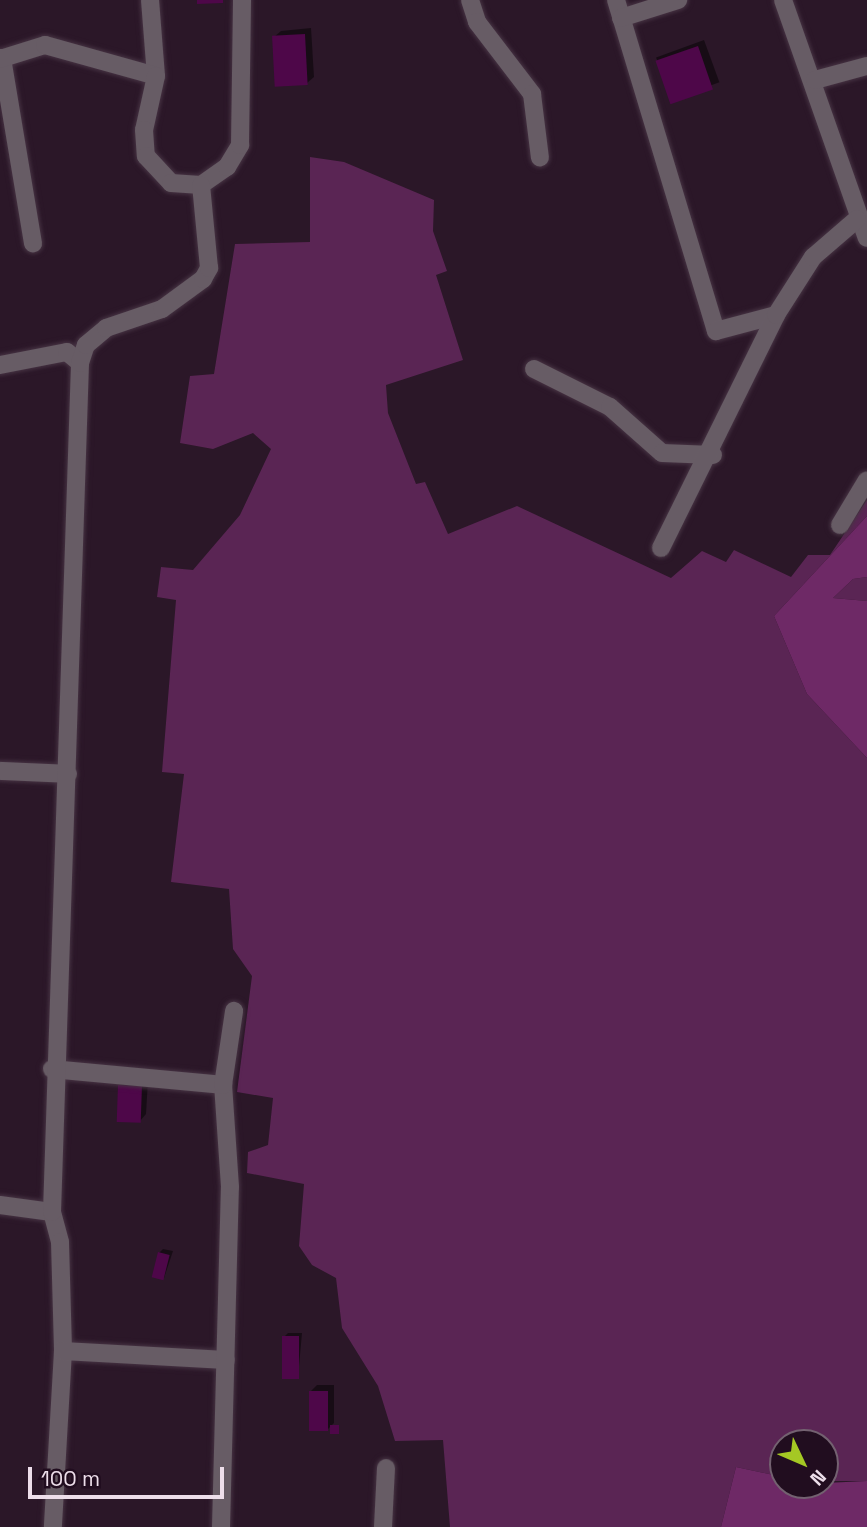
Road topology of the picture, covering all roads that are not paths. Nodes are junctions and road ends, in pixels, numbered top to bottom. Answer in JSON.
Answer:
{"nodes":[{"id":1,"x":150,"y":0,"type":"edge"},
{"id":2,"x":242,"y":0,"type":"edge"},
{"id":3,"x":470,"y":0,"type":"edge"},
{"id":4,"x":616,"y":0,"type":"edge"},
{"id":5,"x":678,"y":0,"type":"edge"},
{"id":6,"x":783,"y":0,"type":"edge"},
{"id":7,"x":621,"y":18,"type":"junction"},
{"id":8,"x":1,"y":58,"type":"edge"},
{"id":9,"x":867,"y":66,"type":"edge"},
{"id":10,"x":156,"y":76,"type":"junction"},
{"id":11,"x":815,"y":80,"type":"junction"},
{"id":12,"x":540,"y":158,"type":"dead end"},
{"id":13,"x":201,"y":185,"type":"junction"},
{"id":14,"x":857,"y":219,"type":"junction"},
{"id":15,"x":867,"y":238,"type":"edge"},
{"id":16,"x":33,"y":243,"type":"dead end"},
{"id":17,"x":776,"y":315,"type":"junction"},
{"id":18,"x":73,"y":358,"type":"junction"},
{"id":19,"x":0,"y":365,"type":"edge"},
{"id":20,"x":534,"y":369,"type":"dead end"},
{"id":21,"x":713,"y":455,"type":"junction"},
{"id":22,"x":867,"y":480,"type":"edge"},
{"id":23,"x":840,"y":525,"type":"dead end"},
{"id":24,"x":661,"y":548,"type":"dead end"},
{"id":25,"x":0,"y":771,"type":"edge"},
{"id":26,"x":68,"y":774,"type":"junction"},
{"id":27,"x":234,"y":1011,"type":"dead end"},
{"id":28,"x":52,"y":1069,"type":"junction"},
{"id":29,"x":223,"y":1085,"type":"junction"},
{"id":30,"x":0,"y":1205,"type":"edge"},
{"id":31,"x":52,"y":1212,"type":"junction"},
{"id":32,"x":63,"y":1351,"type":"junction"},
{"id":33,"x":226,"y":1360,"type":"junction"},
{"id":34,"x":386,"y":1468,"type":"dead end"},
{"id":35,"x":53,"y":1527,"type":"edge"},
{"id":36,"x":221,"y":1527,"type":"edge"},
{"id":37,"x":383,"y":1527,"type":"edge"}],
"edges":[{"from":1,"to":10,"type":"street"},
{"from":2,"to":13,"type":"street"},
{"from":3,"to":12,"type":"street"},
{"from":4,"to":7,"type":"street"},
{"from":5,"to":7,"type":"street"},
{"from":6,"to":11,"type":"street"},
{"from":7,"to":17,"type":"street"},
{"from":8,"to":10,"type":"street"},
{"from":8,"to":16,"type":"street"},
{"from":9,"to":11,"type":"street"},
{"from":10,"to":13,"type":"street"},
{"from":11,"to":14,"type":"street"},
{"from":13,"to":18,"type":"street"},
{"from":14,"to":15,"type":"street"},
{"from":14,"to":17,"type":"street"},
{"from":17,"to":21,"type":"street"},
{"from":18,"to":19,"type":"street"},
{"from":18,"to":26,"type":"street"},
{"from":20,"to":21,"type":"street"},
{"from":21,"to":24,"type":"street"},
{"from":22,"to":23,"type":"street"},
{"from":25,"to":26,"type":"street"},
{"from":26,"to":28,"type":"street"},
{"from":27,"to":29,"type":"street"},
{"from":28,"to":29,"type":"street"},
{"from":28,"to":31,"type":"street"},
{"from":29,"to":33,"type":"street"},
{"from":30,"to":31,"type":"street"},
{"from":31,"to":32,"type":"street"},
{"from":32,"to":33,"type":"street"},
{"from":32,"to":35,"type":"street"},
{"from":33,"to":36,"type":"street"},
{"from":34,"to":37,"type":"street"}]}
